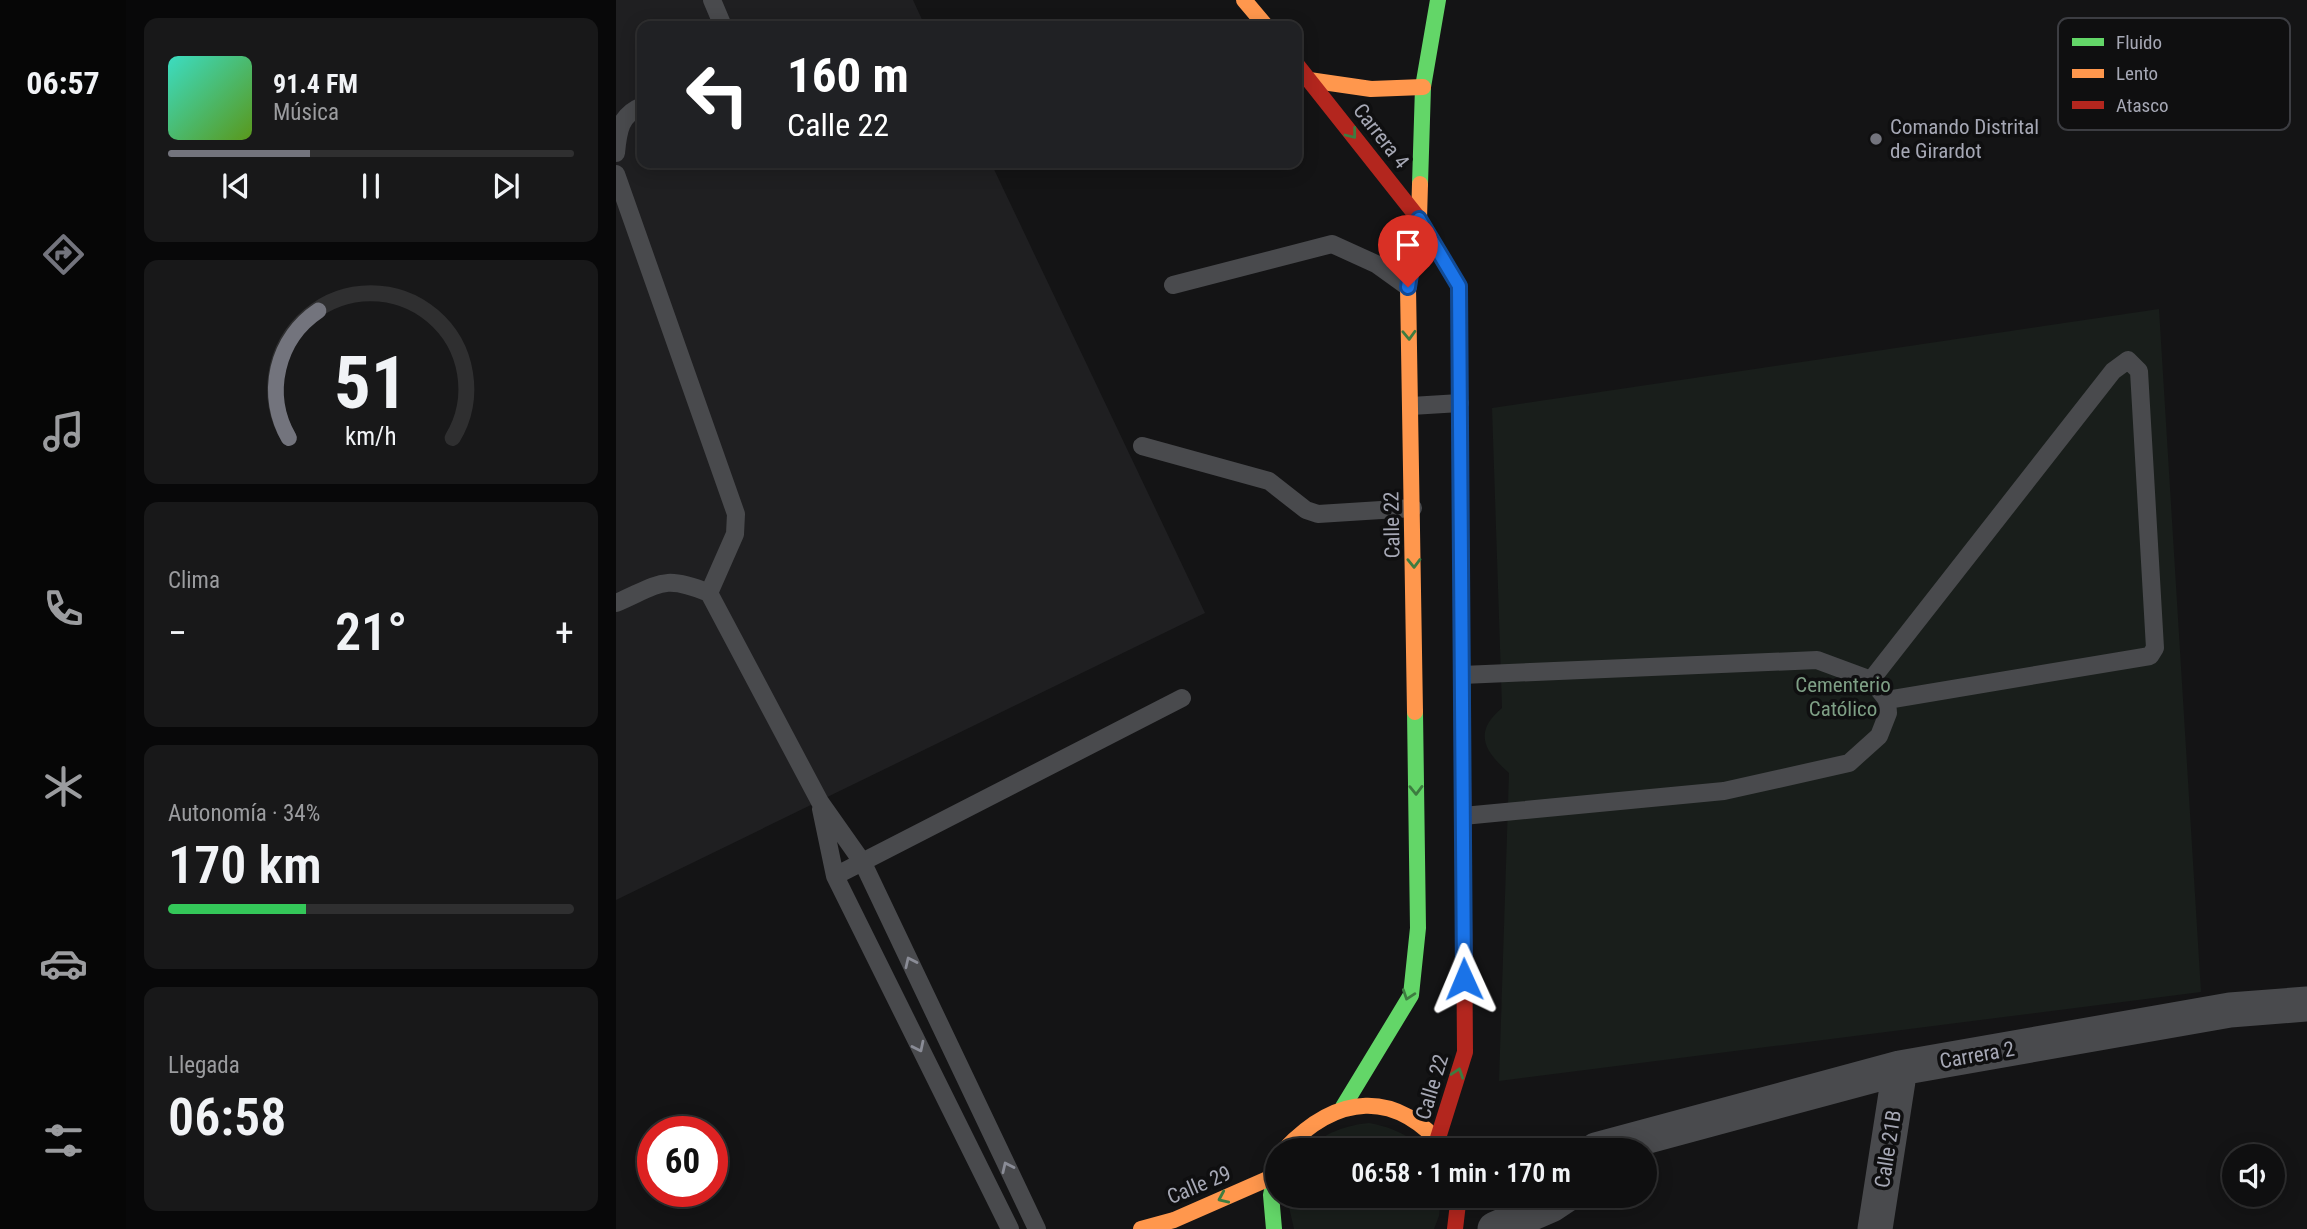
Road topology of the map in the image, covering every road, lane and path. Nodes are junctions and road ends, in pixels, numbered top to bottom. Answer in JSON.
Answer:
{"nodes":[{"id":1,"x":712,"y":0,"type":"edge"},
{"id":2,"x":1244,"y":0,"type":"edge"},
{"id":3,"x":1438,"y":0,"type":"edge"},
{"id":4,"x":721,"y":21,"type":"edge"},
{"id":5,"x":1262,"y":21,"type":"edge"},
{"id":6,"x":1302,"y":71,"type":"edge"},
{"id":7,"x":1309,"y":80,"type":"junction"},
{"id":8,"x":1423,"y":87,"type":"junction"},
{"id":9,"x":637,"y":108,"type":"edge"},
{"id":10,"x":616,"y":153,"type":"edge"},
{"id":11,"x":616,"y":174,"type":"edge"},
{"id":12,"x":1419,"y":219,"type":"junction"},
{"id":13,"x":1173,"y":285,"type":"dead end"},
{"id":14,"x":1408,"y":287,"type":"junction"},
{"id":15,"x":1460,"y":403,"type":"junction"},
{"id":16,"x":1411,"y":406,"type":"junction"},
{"id":17,"x":1142,"y":446,"type":"dead end"},
{"id":18,"x":1413,"y":508,"type":"junction"},
{"id":19,"x":709,"y":593,"type":"junction"},
{"id":20,"x":616,"y":603,"type":"edge"},
{"id":21,"x":1462,"y":675,"type":"junction"},
{"id":22,"x":1871,"y":680,"type":"junction"},
{"id":23,"x":1182,"y":698,"type":"dead end"},
{"id":24,"x":1887,"y":700,"type":"junction"},
{"id":25,"x":820,"y":802,"type":"junction"},
{"id":26,"x":1463,"y":816,"type":"junction"},
{"id":27,"x":863,"y":863,"type":"junction"},
{"id":28,"x":835,"y":876,"type":"junction"},
{"id":29,"x":2307,"y":1004,"type":"edge"},
{"id":30,"x":1900,"y":1068,"type":"junction"},
{"id":31,"x":1343,"y":1107,"type":"junction"},
{"id":32,"x":1293,"y":1138,"type":"edge"},
{"id":33,"x":1436,"y":1138,"type":"edge"},
{"id":34,"x":1444,"y":1138,"type":"edge"},
{"id":35,"x":1657,"y":1139,"type":"edge"},
{"id":36,"x":1265,"y":1175,"type":"edge"},
{"id":37,"x":1270,"y":1208,"type":"edge"},
{"id":38,"x":1457,"y":1208,"type":"edge"},
{"id":39,"x":1544,"y":1208,"type":"edge"},
{"id":40,"x":1010,"y":1229,"type":"edge"},
{"id":41,"x":1037,"y":1229,"type":"edge"},
{"id":42,"x":1141,"y":1229,"type":"edge"},
{"id":43,"x":1274,"y":1229,"type":"edge"},
{"id":44,"x":1455,"y":1229,"type":"edge"},
{"id":45,"x":1495,"y":1229,"type":"edge"},
{"id":46,"x":1875,"y":1229,"type":"edge"}],
"edges":[{"from":1,"to":4,"type":"lane"},
{"from":2,"to":5,"type":"main road"},
{"from":3,"to":8,"type":"main road","name":"Calle 22"},
{"from":6,"to":7,"type":"main road","name":"Carrera 4"},
{"from":7,"to":8,"type":"main road","name":"Carrera 4"},
{"from":7,"to":12,"type":"main road","name":"Carrera 4","one_way":true},
{"from":8,"to":12,"type":"main road","name":"Calle 22"},
{"from":9,"to":10,"type":"lane"},
{"from":11,"to":19,"type":"lane"},
{"from":12,"to":14,"type":"main road","name":"Calle 22"},
{"from":12,"to":15,"type":"main road","name":"Calle 22"},
{"from":13,"to":14,"type":"lane"},
{"from":14,"to":16,"type":"main road","name":"Calle 22","one_way":true},
{"from":15,"to":16,"type":"lane"},
{"from":15,"to":21,"type":"main road","name":"Calle 22"},
{"from":16,"to":18,"type":"main road","name":"Calle 22"},
{"from":17,"to":18,"type":"lane"},
{"from":18,"to":31,"type":"main road","name":"Calle 22","one_way":true},
{"from":19,"to":20,"type":"lane"},
{"from":19,"to":25,"type":"lane"},
{"from":21,"to":22,"type":"lane"},
{"from":21,"to":26,"type":"main road","name":"Calle 22"},
{"from":22,"to":24,"type":"lane"},
{"from":22,"to":24,"type":"lane"},
{"from":23,"to":27,"type":"lane"},
{"from":24,"to":26,"type":"lane"},
{"from":25,"to":27,"type":"lane"},
{"from":25,"to":28,"type":"lane"},
{"from":34,"to":26,"type":"main road","name":"Calle 22","one_way":true},
{"from":27,"to":28,"type":"lane"},
{"from":41,"to":27,"type":"lane","one_way":true},
{"from":28,"to":40,"type":"lane","one_way":true},
{"from":29,"to":30,"type":"street","name":"Carrera 2"},
{"from":30,"to":35,"type":"street","name":"Carrera 2"},
{"from":30,"to":46,"type":"street","name":"Calle 21B"},
{"from":31,"to":32,"type":"main road"},
{"from":31,"to":33,"type":"main road"},
{"from":36,"to":42,"type":"main road","name":"Calle 29","one_way":true},
{"from":37,"to":43,"type":"main road"},
{"from":38,"to":44,"type":"main road"},
{"from":39,"to":45,"type":"street"}]}
